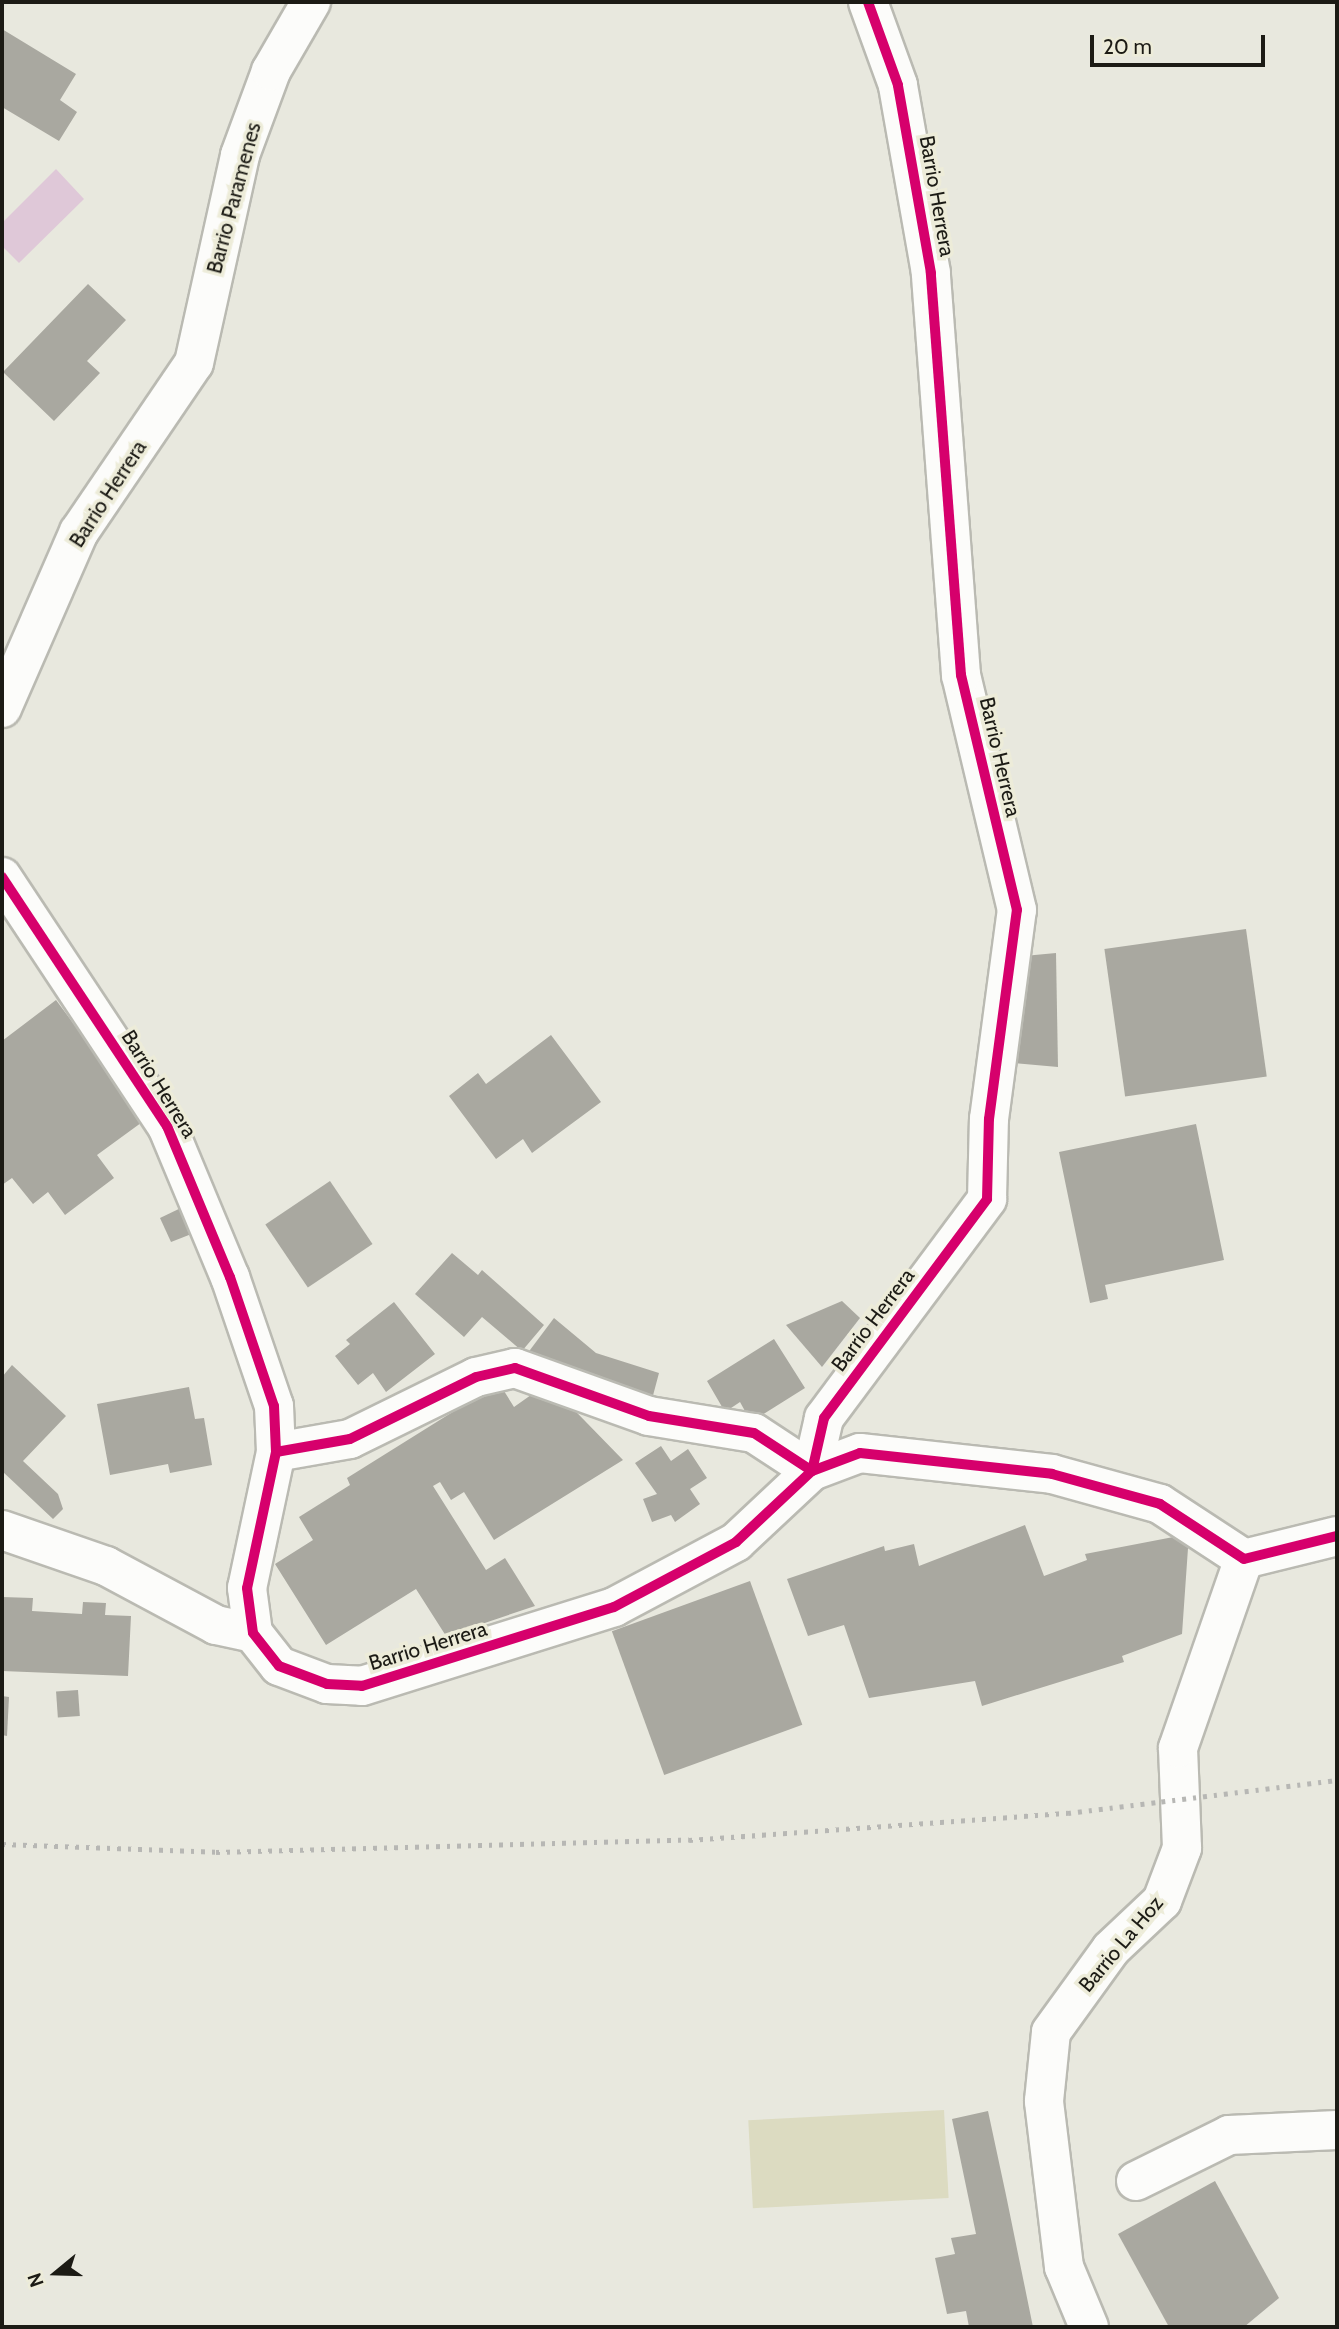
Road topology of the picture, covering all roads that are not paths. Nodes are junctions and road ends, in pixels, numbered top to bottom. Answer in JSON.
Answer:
{"nodes":[{"id":1,"x":311,"y":2,"type":"edge"},
{"id":2,"x":868,"y":2,"type":"edge"},
{"id":3,"x":194,"y":363,"type":"joint"},
{"id":4,"x":2,"y":708,"type":"edge"},
{"id":5,"x":2,"y":877,"type":"edge"},
{"id":6,"x":276,"y":1451,"type":"junction"},
{"id":7,"x":812,"y":1471,"type":"junction"},
{"id":8,"x":2,"y":1530,"type":"edge"},
{"id":9,"x":1337,"y":1536,"type":"edge"},
{"id":10,"x":1244,"y":1559,"type":"junction"},
{"id":11,"x":253,"y":1633,"type":"junction"},
{"id":12,"x":1337,"y":2130,"type":"edge"},
{"id":13,"x":1136,"y":2181,"type":"dead end"},
{"id":14,"x":1089,"y":2327,"type":"edge"}],
"edges":[{"from":1,"to":3,"type":"street","name":"Barrio Paramenes"},
{"from":2,"to":7,"type":"street","name":"Barrio Herrera"},
{"from":3,"to":4,"type":"street","name":"Barrio Herrera"},
{"from":5,"to":6,"type":"street","name":"Barrio Herrera"},
{"from":6,"to":7,"type":"street"},
{"from":6,"to":11,"type":"street","name":"Barrio Herrera"},
{"from":7,"to":10,"type":"street","name":"Barrio Herrera"},
{"from":7,"to":11,"type":"street","name":"Barrio Herrera"},
{"from":8,"to":11,"type":"street"},
{"from":9,"to":10,"type":"street"},
{"from":10,"to":14,"type":"street","name":"Barrio La Hoz"},
{"from":12,"to":13,"type":"street"}]}
